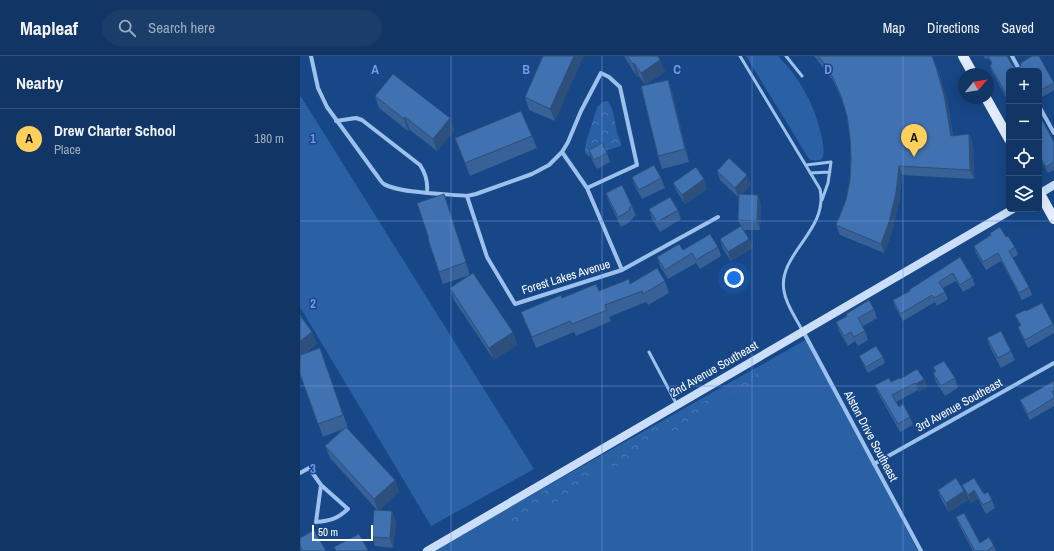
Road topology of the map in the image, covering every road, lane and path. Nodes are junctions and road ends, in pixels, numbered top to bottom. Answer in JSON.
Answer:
{"nodes":[{"id":1,"x":311,"y":56,"type":"edge"},
{"id":2,"x":740,"y":56,"type":"edge"},
{"id":3,"x":786,"y":56,"type":"edge"},
{"id":4,"x":963,"y":56,"type":"edge"},
{"id":5,"x":1018,"y":56,"type":"edge"},
{"id":6,"x":1013,"y":57,"type":"edge"},
{"id":7,"x":970,"y":68,"type":"edge"},
{"id":8,"x":1018,"y":68,"type":"edge"},
{"id":9,"x":802,"y":76,"type":"dead end"},
{"id":10,"x":989,"y":104,"type":"edge"},
{"id":11,"x":1042,"y":111,"type":"edge"},
{"id":12,"x":336,"y":121,"type":"junction"},
{"id":13,"x":1054,"y":133,"type":"edge"},
{"id":14,"x":1006,"y":134,"type":"edge"},
{"id":15,"x":562,"y":152,"type":"junction"},
{"id":16,"x":806,"y":165,"type":"junction"},
{"id":17,"x":810,"y":172,"type":"junction"},
{"id":18,"x":830,"y":172,"type":"junction"},
{"id":19,"x":1054,"y":185,"type":"edge"},
{"id":20,"x":587,"y":188,"type":"junction"},
{"id":21,"x":1042,"y":191,"type":"edge"},
{"id":22,"x":427,"y":192,"type":"junction"},
{"id":23,"x":467,"y":196,"type":"junction"},
{"id":24,"x":1042,"y":198,"type":"edge"},
{"id":25,"x":821,"y":203,"type":"junction"},
{"id":26,"x":1008,"y":212,"type":"edge"},
{"id":27,"x":718,"y":217,"type":"dead end"},
{"id":28,"x":1054,"y":219,"type":"edge"},
{"id":29,"x":622,"y":270,"type":"junction"},
{"id":30,"x":803,"y":331,"type":"junction"},
{"id":31,"x":648,"y":352,"type":"dead end"},
{"id":32,"x":1054,"y":363,"type":"edge"},
{"id":33,"x":677,"y":405,"type":"junction"},
{"id":34,"x":874,"y":464,"type":"junction"},
{"id":35,"x":300,"y":473,"type":"edge"},
{"id":36,"x":321,"y":485,"type":"junction"},
{"id":37,"x":427,"y":551,"type":"edge"},
{"id":38,"x":921,"y":551,"type":"edge"}],
"edges":[{"from":1,"to":12,"type":"street"},
{"from":2,"to":16,"type":"lane"},
{"from":3,"to":9,"type":"lane"},
{"from":4,"to":7,"type":"main road"},
{"from":5,"to":6,"type":"street"},
{"from":6,"to":8,"type":"street"},
{"from":10,"to":14,"type":"main road"},
{"from":11,"to":13,"type":"street"},
{"from":12,"to":22,"type":"street"},
{"from":12,"to":22,"type":"street"},
{"from":15,"to":20,"type":"street","name":"Forest Lakes Avenue"},
{"from":15,"to":20,"type":"street"},
{"from":15,"to":23,"type":"street"},
{"from":16,"to":17,"type":"lane"},
{"from":16,"to":18,"type":"lane"},
{"from":17,"to":18,"type":"lane"},
{"from":17,"to":25,"type":"lane"},
{"from":18,"to":25,"type":"lane"},
{"from":19,"to":21,"type":"street"},
{"from":20,"to":29,"type":"street","name":"Forest Lakes Avenue"},
{"from":22,"to":23,"type":"street"},
{"from":23,"to":29,"type":"street","name":"Forest Lakes Avenue"},
{"from":24,"to":28,"type":"main road"},
{"from":25,"to":30,"type":"lane"},
{"from":26,"to":30,"type":"street","name":"2nd Avenue Southeast"},
{"from":27,"to":29,"type":"street","name":"Forest Lakes Avenue"},
{"from":30,"to":33,"type":"street","name":"2nd Avenue Southeast"},
{"from":30,"to":34,"type":"street","name":"Alston Drive Southeast"},
{"from":31,"to":33,"type":"lane"},
{"from":32,"to":34,"type":"street","name":"3rd Avenue Southeast"},
{"from":33,"to":37,"type":"street","name":"2nd Avenue Southeast"},
{"from":34,"to":38,"type":"street","name":"Alston Drive Southeast"},
{"from":35,"to":36,"type":"street"},
{"from":36,"to":36,"type":"street"}]}
